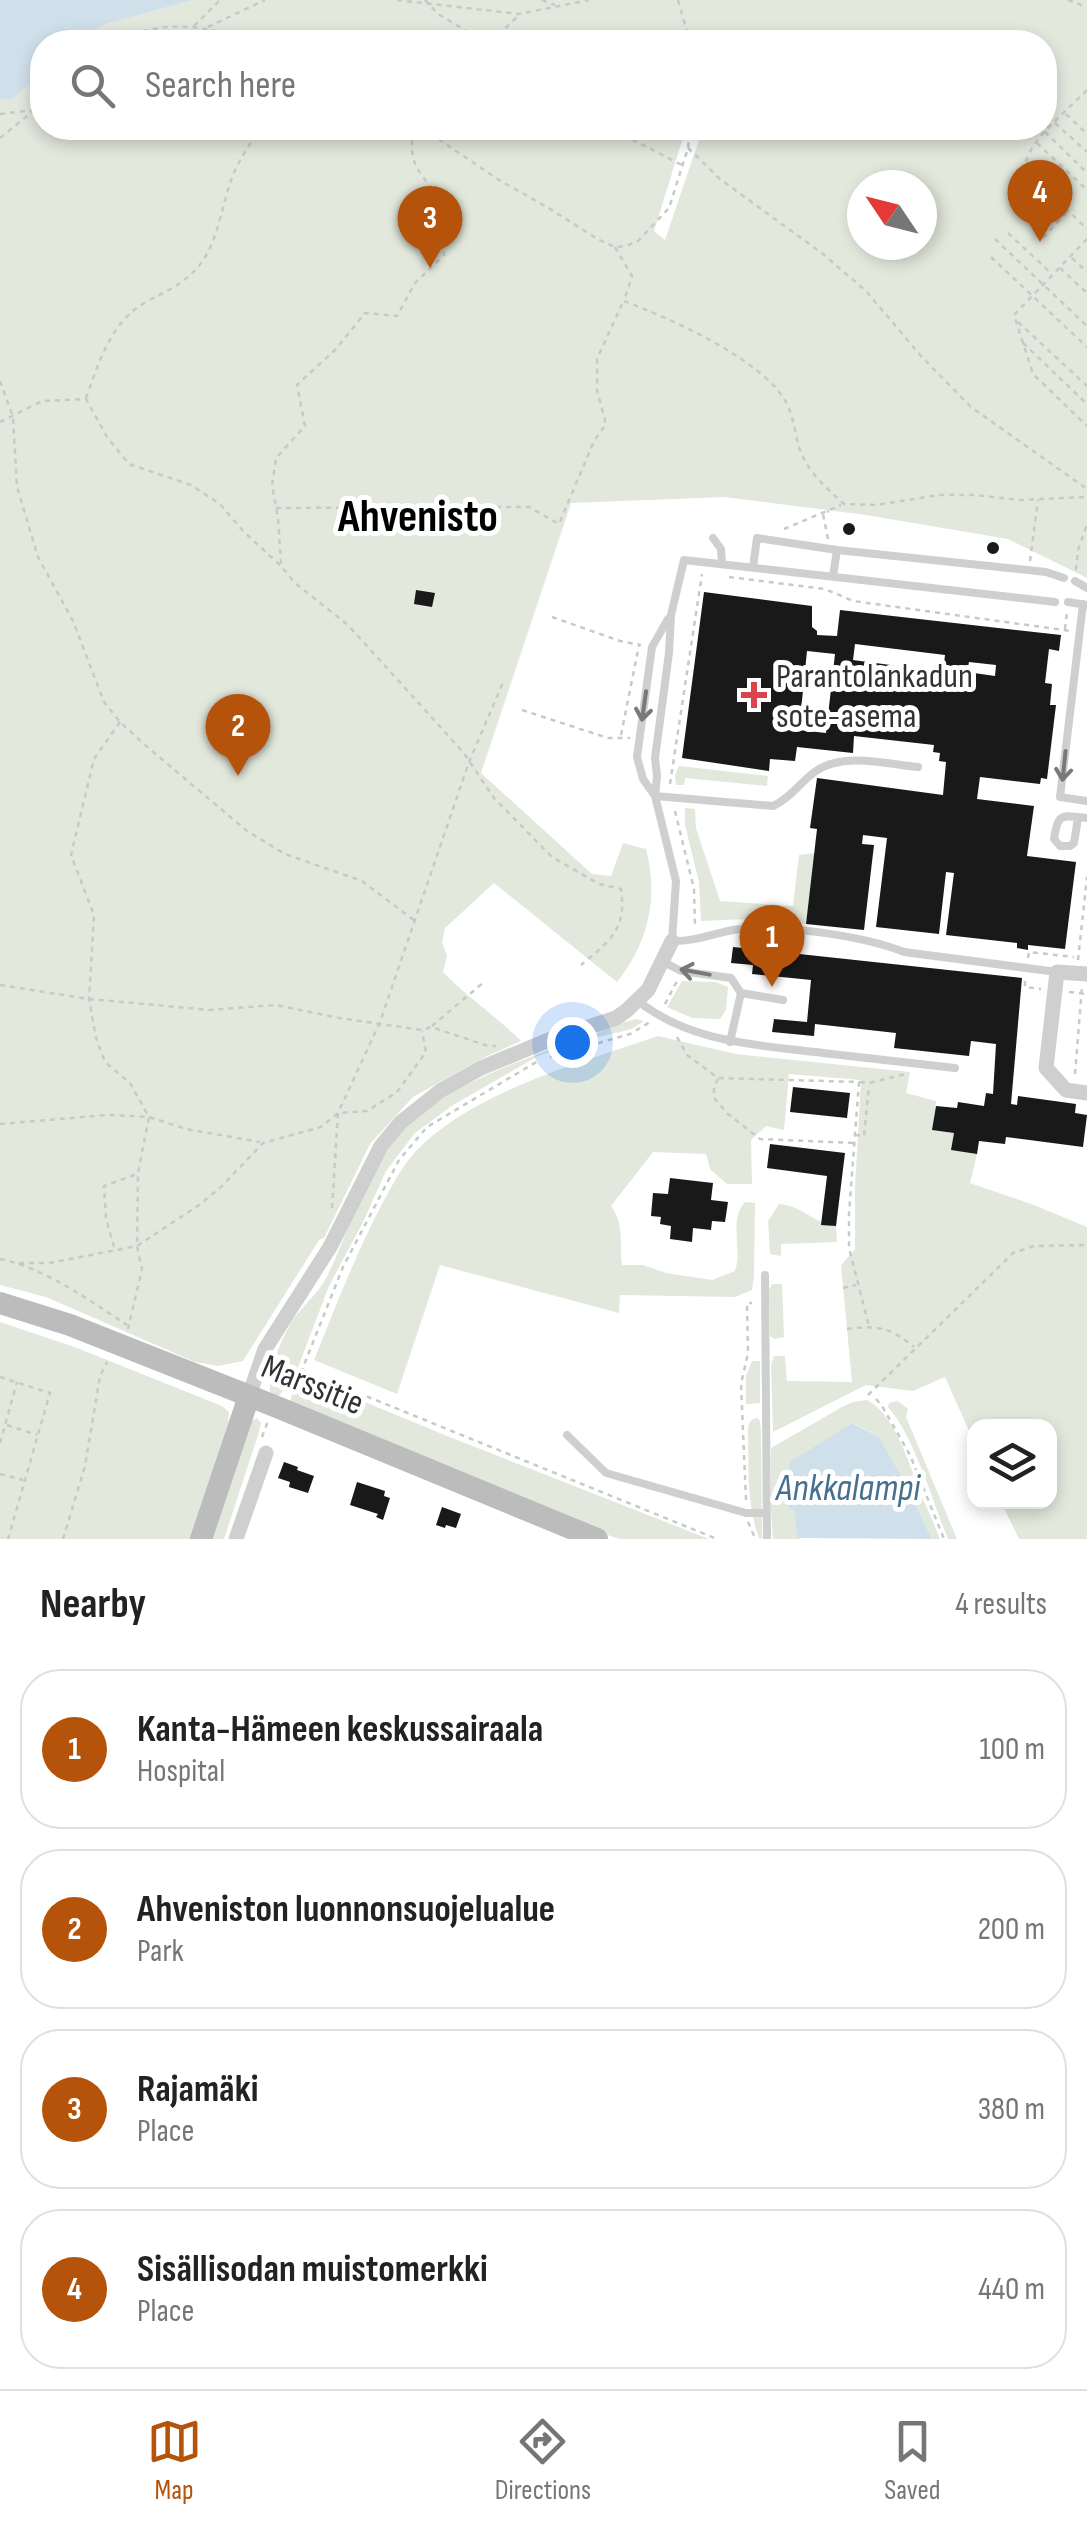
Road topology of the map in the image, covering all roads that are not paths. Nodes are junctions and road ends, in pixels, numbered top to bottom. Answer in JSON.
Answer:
{"nodes":[{"id":1,"x":713,"y":538,"type":"dead end"},
{"id":2,"x":833,"y":549,"type":"junction"},
{"id":3,"x":722,"y":564,"type":"junction"},
{"id":4,"x":753,"y":567,"type":"junction"},
{"id":5,"x":833,"y":576,"type":"junction"},
{"id":6,"x":1064,"y":578,"type":"dead end"},
{"id":7,"x":1075,"y":581,"type":"road end"},
{"id":8,"x":1087,"y":588,"type":"edge"},
{"id":9,"x":1055,"y":602,"type":"dead end"},
{"id":10,"x":1068,"y":602,"type":"dead end"},
{"id":11,"x":1085,"y":605,"type":"edge"},
{"id":12,"x":671,"y":615,"type":"junction"},
{"id":13,"x":918,"y":767,"type":"dead end"},
{"id":14,"x":655,"y":796,"type":"junction"},
{"id":15,"x":1087,"y":801,"type":"edge"},
{"id":16,"x":672,"y":941,"type":"junction"},
{"id":17,"x":662,"y":961,"type":"junction"},
{"id":18,"x":1058,"y":972,"type":"junction"},
{"id":19,"x":1087,"y":974,"type":"edge"},
{"id":20,"x":741,"y":993,"type":"junction"},
{"id":21,"x":783,"y":1000,"type":"dead end"},
{"id":22,"x":638,"y":1001,"type":"junction"},
{"id":23,"x":730,"y":1042,"type":"junction"},
{"id":24,"x":954,"y":1068,"type":"dead end"},
{"id":25,"x":1087,"y":1093,"type":"edge"},
{"id":26,"x":765,"y":1275,"type":"dead end"},
{"id":27,"x":0,"y":1303,"type":"edge"},
{"id":28,"x":250,"y":1396,"type":"junction"},
{"id":29,"x":567,"y":1435,"type":"dead end"},
{"id":30,"x":262,"y":1451,"type":"road end"},
{"id":31,"x":766,"y":1514,"type":"junction"},
{"id":32,"x":200,"y":1539,"type":"edge"},
{"id":33,"x":236,"y":1539,"type":"edge"},
{"id":34,"x":596,"y":1539,"type":"edge"},
{"id":35,"x":767,"y":1539,"type":"edge"}],
"edges":[{"from":1,"to":3,"type":"lane"},
{"from":2,"to":4,"type":"lane"},
{"from":2,"to":5,"type":"lane"},
{"from":2,"to":6,"type":"lane"},
{"from":3,"to":4,"type":"lane"},
{"from":3,"to":12,"type":"lane"},
{"from":4,"to":5,"type":"lane"},
{"from":5,"to":9,"type":"lane"},
{"from":7,"to":8,"type":"lane"},
{"from":10,"to":11,"type":"lane"},
{"from":11,"to":15,"type":"lane","one_way":true},
{"from":12,"to":14,"type":"lane"},
{"from":12,"to":14,"type":"lane","one_way":true},
{"from":13,"to":14,"type":"lane"},
{"from":14,"to":16,"type":"lane"},
{"from":16,"to":17,"type":"street"},
{"from":16,"to":18,"type":"lane"},
{"from":20,"to":17,"type":"lane","one_way":true},
{"from":17,"to":22,"type":"street"},
{"from":18,"to":19,"type":"street"},
{"from":18,"to":25,"type":"street"},
{"from":20,"to":21,"type":"lane"},
{"from":20,"to":23,"type":"lane"},
{"from":22,"to":23,"type":"lane"},
{"from":22,"to":28,"type":"street"},
{"from":23,"to":24,"type":"lane"},
{"from":26,"to":31,"type":"lane"},
{"from":27,"to":28,"type":"main road","name":"Marssitie"},
{"from":28,"to":32,"type":"main road"},
{"from":28,"to":34,"type":"main road","name":"Marssitie"},
{"from":29,"to":31,"type":"lane"},
{"from":30,"to":33,"type":"street"},
{"from":31,"to":35,"type":"lane"}]}
